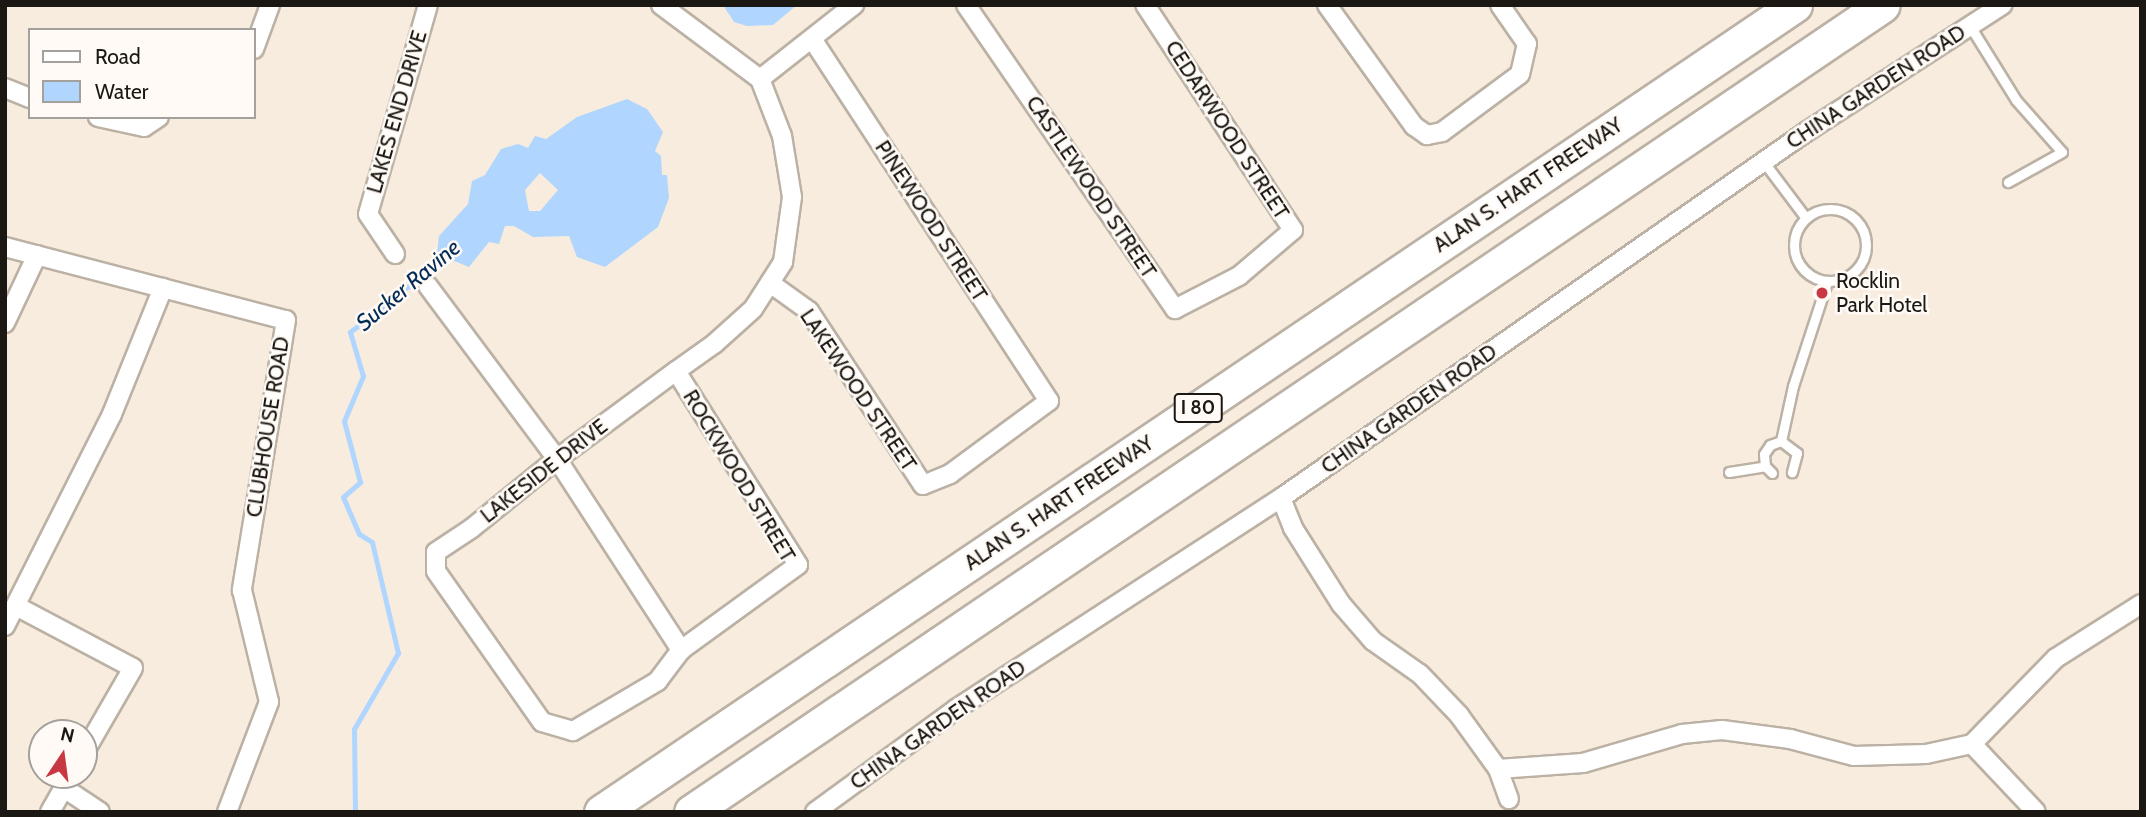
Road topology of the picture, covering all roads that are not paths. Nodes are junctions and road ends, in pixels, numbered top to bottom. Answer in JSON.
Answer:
{"nodes":[{"id":1,"x":270,"y":5,"type":"edge"},
{"id":2,"x":428,"y":5,"type":"edge"},
{"id":3,"x":854,"y":5,"type":"edge"},
{"id":4,"x":966,"y":5,"type":"edge"},
{"id":5,"x":1145,"y":5,"type":"edge"},
{"id":6,"x":1327,"y":5,"type":"edge"},
{"id":7,"x":1500,"y":5,"type":"edge"},
{"id":8,"x":1795,"y":5,"type":"edge"},
{"id":9,"x":1883,"y":5,"type":"edge"},
{"id":10,"x":2002,"y":5,"type":"edge"},
{"id":11,"x":672,"y":8,"type":"edge"},
{"id":12,"x":1970,"y":26,"type":"junction"},
{"id":13,"x":813,"y":41,"type":"junction"},
{"id":14,"x":256,"y":44,"type":"edge"},
{"id":15,"x":760,"y":79,"type":"junction"},
{"id":16,"x":5,"y":88,"type":"edge"},
{"id":17,"x":28,"y":97,"type":"edge"},
{"id":18,"x":107,"y":119,"type":"edge"},
{"id":19,"x":156,"y":119,"type":"edge"},
{"id":20,"x":1763,"y":161,"type":"junction"},
{"id":21,"x":2008,"y":181,"type":"dead end"},
{"id":22,"x":1806,"y":218,"type":"junction"},
{"id":23,"x":5,"y":247,"type":"edge"},
{"id":24,"x":395,"y":254,"type":"dead end"},
{"id":25,"x":37,"y":255,"type":"junction"},
{"id":26,"x":1239,"y":276,"type":"joint"},
{"id":27,"x":1827,"y":282,"type":"junction"},
{"id":28,"x":770,"y":283,"type":"junction"},
{"id":29,"x":428,"y":286,"type":"dead end"},
{"id":30,"x":163,"y":288,"type":"junction"},
{"id":31,"x":5,"y":323,"type":"edge"},
{"id":32,"x":676,"y":371,"type":"junction"},
{"id":33,"x":1049,"y":401,"type":"joint"},
{"id":34,"x":1781,"y":441,"type":"junction"},
{"id":35,"x":557,"y":459,"type":"junction"},
{"id":36,"x":1729,"y":472,"type":"dead end"},
{"id":37,"x":1792,"y":472,"type":"dead end"},
{"id":38,"x":1281,"y":498,"type":"junction"},
{"id":39,"x":2141,"y":604,"type":"edge"},
{"id":40,"x":16,"y":606,"type":"junction"},
{"id":41,"x":5,"y":626,"type":"edge"},
{"id":42,"x":681,"y":650,"type":"junction"},
{"id":43,"x":98,"y":729,"type":"edge"},
{"id":44,"x":1972,"y":744,"type":"junction"},
{"id":45,"x":1499,"y":769,"type":"junction"},
{"id":46,"x":63,"y":789,"type":"edge"},
{"id":47,"x":76,"y":789,"type":"edge"},
{"id":48,"x":1509,"y":799,"type":"dead end"},
{"id":49,"x":50,"y":812,"type":"edge"},
{"id":50,"x":100,"y":812,"type":"edge"},
{"id":51,"x":228,"y":812,"type":"edge"},
{"id":52,"x":601,"y":812,"type":"edge"},
{"id":53,"x":691,"y":812,"type":"edge"},
{"id":54,"x":815,"y":812,"type":"edge"},
{"id":55,"x":2036,"y":812,"type":"edge"}],
"edges":[{"from":1,"to":14,"type":"street"},
{"from":2,"to":24,"type":"street","name":"LAKES END DRIVE"},
{"from":3,"to":13,"type":"street"},
{"from":4,"to":26,"type":"street","name":"CASTLEWOOD STREET"},
{"from":5,"to":26,"type":"street","name":"CEDARWOOD STREET"},
{"from":6,"to":7,"type":"street"},
{"from":8,"to":52,"type":"highway","name":"ALAN S. HART FREEWAY","number":"I 80"},
{"from":9,"to":53,"type":"highway","number":"I 80"},
{"from":10,"to":12,"type":"street","name":"CHINA GARDEN ROAD"},
{"from":11,"to":15,"type":"street"},
{"from":12,"to":20,"type":"street","name":"CHINA GARDEN ROAD"},
{"from":12,"to":21,"type":"lane"},
{"from":13,"to":15,"type":"street"},
{"from":13,"to":33,"type":"street","name":"PINEWOOD STREET"},
{"from":15,"to":28,"type":"street","name":"LAKESIDE DRIVE"},
{"from":16,"to":17,"type":"street"},
{"from":18,"to":19,"type":"street"},
{"from":20,"to":22,"type":"lane"},
{"from":20,"to":38,"type":"street","name":"CHINA GARDEN ROAD"},
{"from":22,"to":27,"type":"lane"},
{"from":22,"to":27,"type":"lane"},
{"from":23,"to":25,"type":"street","name":"CLUBHOUSE ROAD"},
{"from":25,"to":30,"type":"street","name":"CLUBHOUSE ROAD"},
{"from":25,"to":31,"type":"street"},
{"from":27,"to":34,"type":"lane"},
{"from":28,"to":32,"type":"street","name":"LAKESIDE DRIVE"},
{"from":28,"to":33,"type":"street","name":"LAKEWOOD STREET"},
{"from":29,"to":35,"type":"street"},
{"from":30,"to":40,"type":"street"},
{"from":30,"to":51,"type":"street","name":"CLUBHOUSE ROAD"},
{"from":32,"to":35,"type":"street","name":"LAKESIDE DRIVE"},
{"from":32,"to":42,"type":"street","name":"ROCKWOOD STREET"},
{"from":34,"to":36,"type":"lane"},
{"from":34,"to":37,"type":"lane"},
{"from":35,"to":42,"type":"street"},
{"from":35,"to":42,"type":"street","name":"LAKESIDE DRIVE"},
{"from":38,"to":45,"type":"street"},
{"from":38,"to":54,"type":"street","name":"CHINA GARDEN ROAD"},
{"from":39,"to":44,"type":"street"},
{"from":40,"to":41,"type":"street"},
{"from":40,"to":43,"type":"street"},
{"from":44,"to":45,"type":"street"},
{"from":44,"to":55,"type":"street"},
{"from":45,"to":48,"type":"street"},
{"from":46,"to":49,"type":"street"},
{"from":47,"to":50,"type":"street"}]}
